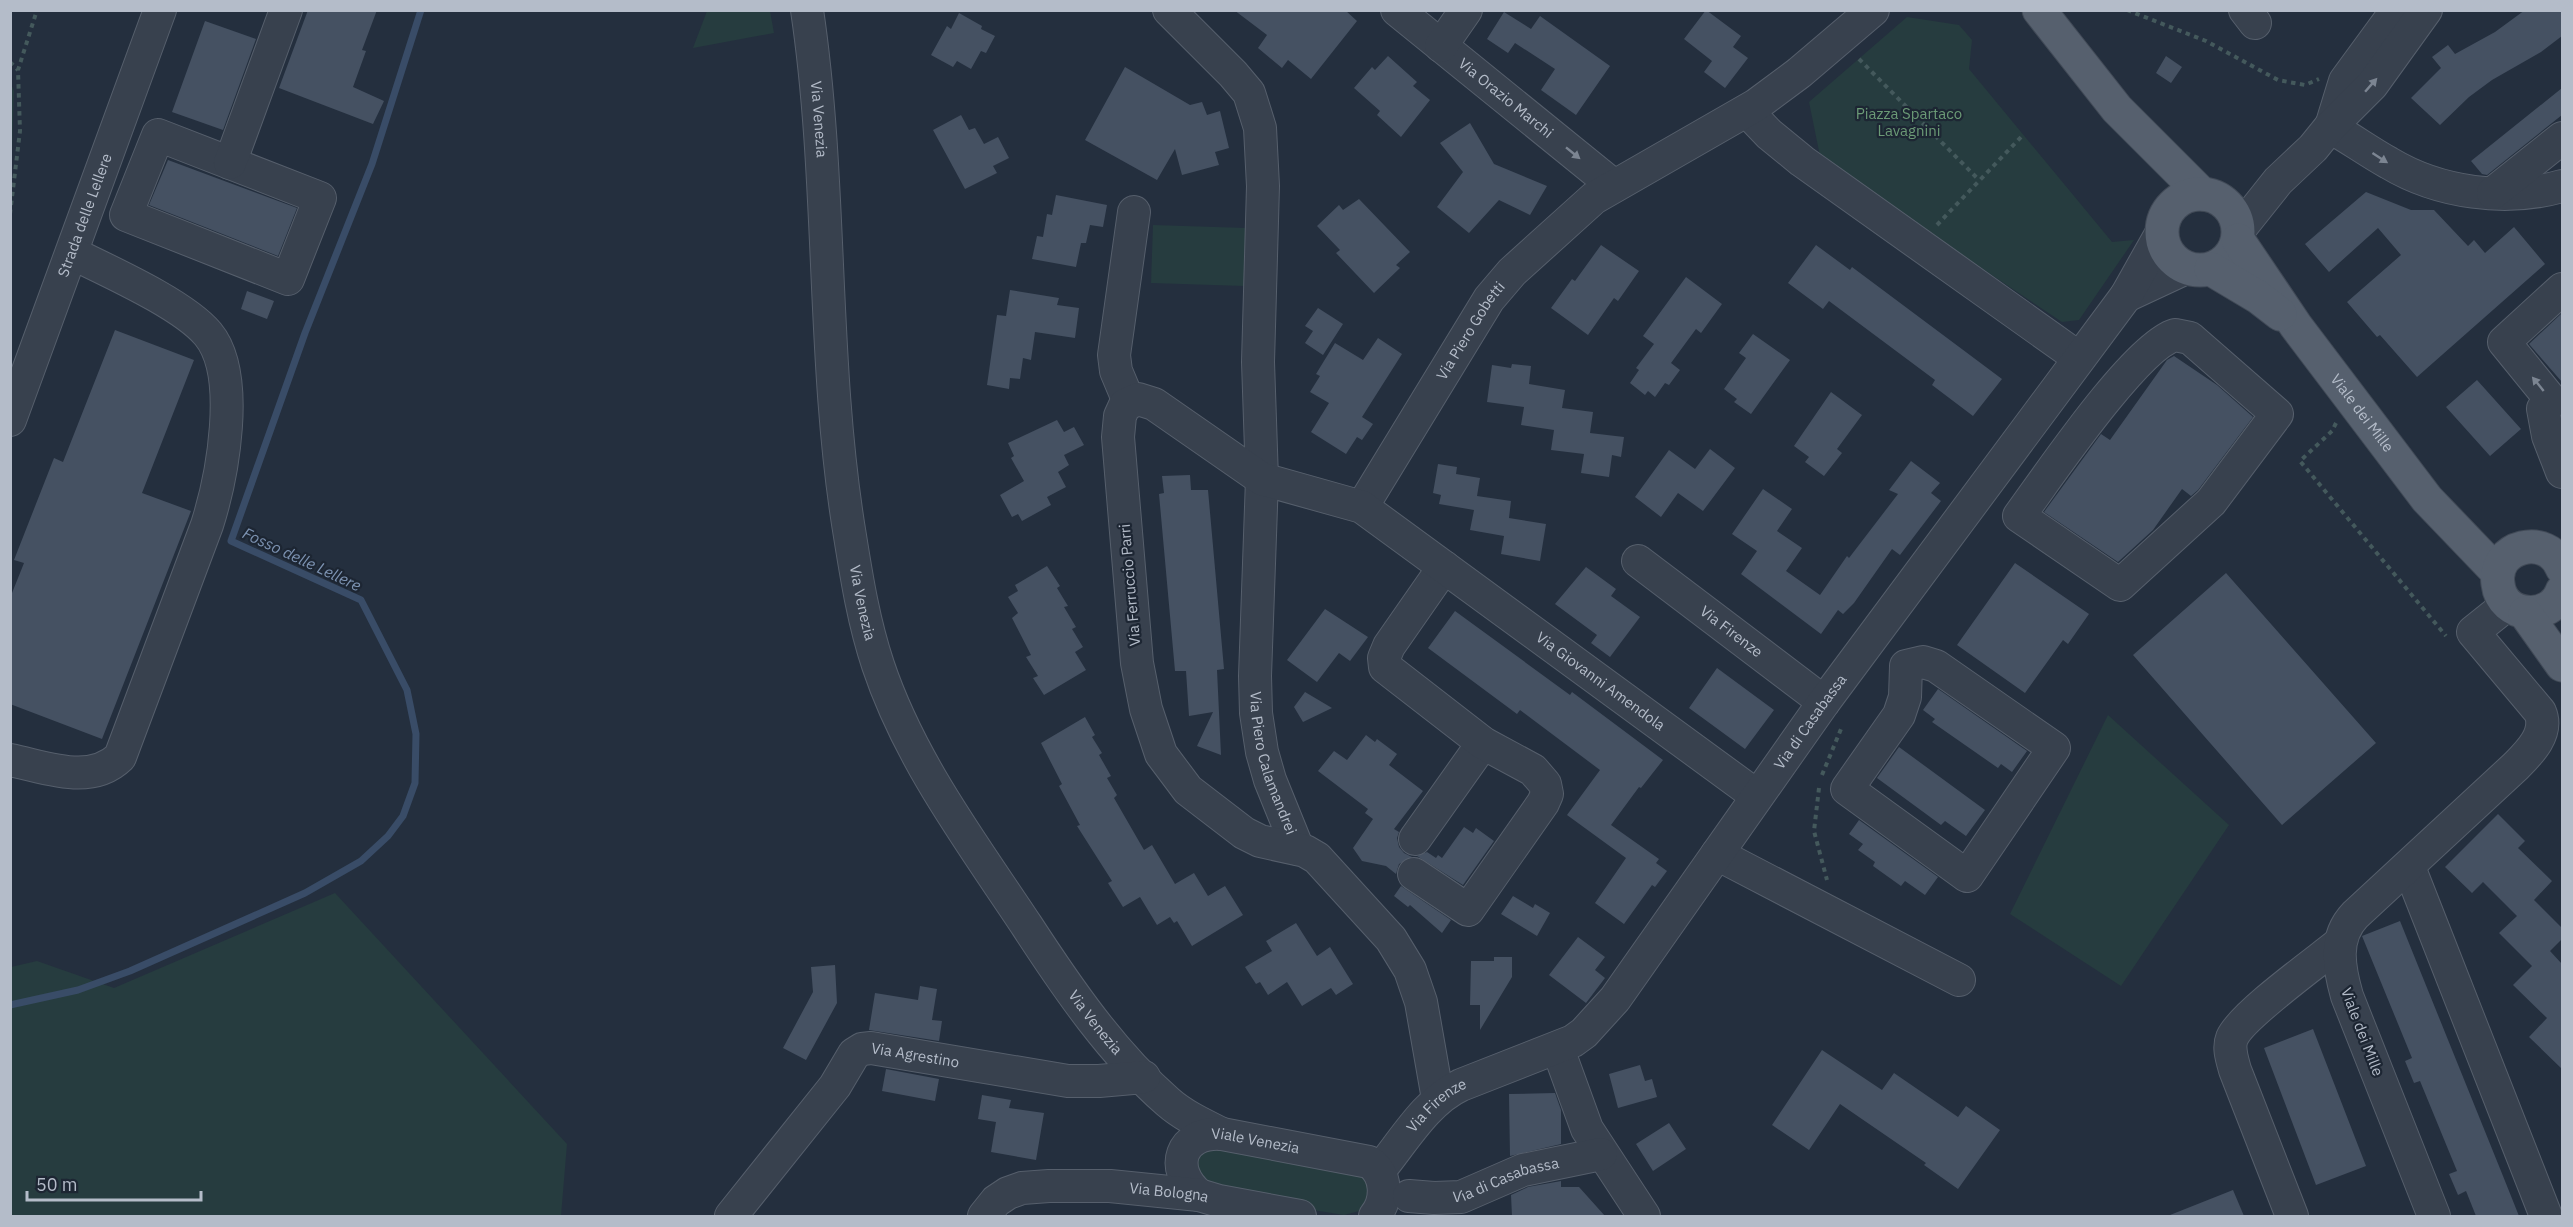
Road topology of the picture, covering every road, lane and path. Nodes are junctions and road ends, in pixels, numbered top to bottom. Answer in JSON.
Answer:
{"nodes":[{"id":1,"x":37,"y":10,"type":"edge"},
{"id":2,"x":160,"y":10,"type":"edge"},
{"id":3,"x":286,"y":10,"type":"edge"},
{"id":4,"x":807,"y":10,"type":"edge"},
{"id":5,"x":1169,"y":10,"type":"edge"},
{"id":6,"x":1396,"y":10,"type":"edge"},
{"id":7,"x":1466,"y":10,"type":"edge"},
{"id":8,"x":1873,"y":10,"type":"edge"},
{"id":9,"x":2039,"y":10,"type":"edge"},
{"id":10,"x":2127,"y":10,"type":"edge"},
{"id":11,"x":2426,"y":10,"type":"edge"},
{"id":12,"x":2384,"y":16,"type":"edge"},
{"id":13,"x":1441,"y":45,"type":"junction"},
{"id":14,"x":1859,"y":59,"type":"dead end"},
{"id":15,"x":10,"y":62,"type":"edge"},
{"id":16,"x":18,"y":70,"type":"junction"},
{"id":17,"x":2345,"y":81,"type":"junction"},
{"id":18,"x":2117,"y":109,"type":"junction"},
{"id":19,"x":1747,"y":111,"type":"junction"},
{"id":20,"x":2330,"y":127,"type":"junction"},
{"id":21,"x":2024,"y":134,"type":"dead end"},
{"id":22,"x":2562,"y":138,"type":"edge"},
{"id":23,"x":230,"y":163,"type":"junction"},
{"id":24,"x":1978,"y":180,"type":"junction"},
{"id":25,"x":1614,"y":186,"type":"junction"},
{"id":26,"x":2562,"y":186,"type":"edge"},
{"id":27,"x":2493,"y":193,"type":"junction"},
{"id":28,"x":1134,"y":212,"type":"dead end"},
{"id":29,"x":10,"y":214,"type":"edge"},
{"id":30,"x":2226,"y":217,"type":"junction"},
{"id":31,"x":2164,"y":224,"type":"junction"},
{"id":32,"x":1919,"y":244,"type":"junction"},
{"id":33,"x":72,"y":253,"type":"junction"},
{"id":34,"x":2199,"y":268,"type":"junction"},
{"id":35,"x":2562,"y":289,"type":"edge"},
{"id":36,"x":2126,"y":296,"type":"junction"},
{"id":37,"x":2296,"y":326,"type":"junction"},
{"id":38,"x":2071,"y":368,"type":"junction"},
{"id":39,"x":1129,"y":402,"type":"junction"},
{"id":40,"x":2098,"y":409,"type":"junction"},
{"id":41,"x":2335,"y":416,"type":"dead end"},
{"id":42,"x":10,"y":420,"type":"edge"},
{"id":43,"x":2562,"y":472,"type":"edge"},
{"id":44,"x":1262,"y":479,"type":"junction"},
{"id":45,"x":1362,"y":507,"type":"junction"},
{"id":46,"x":1638,"y":561,"type":"dead end"},
{"id":47,"x":2507,"y":561,"type":"junction"},
{"id":48,"x":1444,"y":567,"type":"junction"},
{"id":49,"x":2548,"y":587,"type":"edge"},
{"id":50,"x":2442,"y":631,"type":"dead end"},
{"id":51,"x":1871,"y":638,"type":"junction"},
{"id":52,"x":2562,"y":642,"type":"edge"},
{"id":53,"x":2562,"y":665,"type":"edge"},
{"id":54,"x":1906,"y":666,"type":"junction"},
{"id":55,"x":1824,"y":702,"type":"junction"},
{"id":56,"x":1489,"y":747,"type":"junction"},
{"id":57,"x":10,"y":760,"type":"edge"},
{"id":58,"x":1757,"y":796,"type":"junction"},
{"id":59,"x":1415,"y":838,"type":"dead end"},
{"id":60,"x":1298,"y":849,"type":"junction"},
{"id":61,"x":1717,"y":855,"type":"junction"},
{"id":62,"x":2409,"y":867,"type":"junction"},
{"id":63,"x":1414,"y":874,"type":"dead end"},
{"id":64,"x":2340,"y":943,"type":"junction"},
{"id":65,"x":1959,"y":980,"type":"dead end"},
{"id":66,"x":1558,"y":1049,"type":"junction"},
{"id":67,"x":1144,"y":1077,"type":"junction"},
{"id":68,"x":1438,"y":1099,"type":"junction"},
{"id":69,"x":1169,"y":1103,"type":"junction"},
{"id":70,"x":1222,"y":1134,"type":"junction"},
{"id":71,"x":1601,"y":1154,"type":"junction"},
{"id":72,"x":1183,"y":1155,"type":"junction"},
{"id":73,"x":1110,"y":1186,"type":"junction"},
{"id":74,"x":1386,"y":1202,"type":"edge"},
{"id":75,"x":1205,"y":1204,"type":"edge"},
{"id":76,"x":987,"y":1211,"type":"edge"},
{"id":77,"x":731,"y":1216,"type":"edge"},
{"id":78,"x":958,"y":1216,"type":"edge"},
{"id":79,"x":1300,"y":1216,"type":"edge"},
{"id":80,"x":1644,"y":1216,"type":"edge"},
{"id":81,"x":2292,"y":1216,"type":"edge"},
{"id":82,"x":2434,"y":1216,"type":"edge"},
{"id":83,"x":2546,"y":1216,"type":"edge"}],
"edges":[{"from":1,"to":16,"type":"path"},
{"from":2,"to":33,"type":"street","name":"Strada delle Lellere"},
{"from":3,"to":23,"type":"street"},
{"from":4,"to":67,"type":"street","name":"Via Venezia"},
{"from":5,"to":44,"type":"street","name":"Via Piero Calamandrei"},
{"from":6,"to":13,"type":"street","name":"Via Orazio Marchi"},
{"from":7,"to":13,"type":"street"},
{"from":8,"to":19,"type":"street"},
{"from":9,"to":18,"type":"main road","name":"Viale dei Mille"},
{"from":10,"to":17,"type":"path"},
{"from":20,"to":11,"type":"street","one_way":true},
{"from":12,"to":17,"type":"street"},
{"from":13,"to":25,"type":"street","name":"Via Orazio Marchi","one_way":true},
{"from":14,"to":24,"type":"path"},
{"from":15,"to":16,"type":"path"},
{"from":16,"to":29,"type":"path"},
{"from":17,"to":20,"type":"street"},
{"from":18,"to":30,"type":"main road","name":"Viale dei Mille"},
{"from":18,"to":31,"type":"main road","name":"Viale dei Mille"},
{"from":19,"to":25,"type":"street"},
{"from":19,"to":32,"type":"street"},
{"from":20,"to":27,"type":"street","one_way":true},
{"from":20,"to":30,"type":"street"},
{"from":21,"to":24,"type":"path"},
{"from":22,"to":27,"type":"street"},
{"from":23,"to":23,"type":"street"},
{"from":24,"to":32,"type":"path"},
{"from":25,"to":45,"type":"street","name":"Via Piero Gobetti"},
{"from":26,"to":27,"type":"street"},
{"from":28,"to":39,"type":"street"},
{"from":30,"to":31,"type":"main road"},
{"from":30,"to":34,"type":"main road"},
{"from":30,"to":37,"type":"main road","name":"Viale dei Mille"},
{"from":31,"to":34,"type":"main road","name":"Viale dei Mille"},
{"from":31,"to":36,"type":"street","name":"Via di Casabassa"},
{"from":32,"to":38,"type":"street"},
{"from":33,"to":42,"type":"street","name":"Strada delle Lellere"},
{"from":33,"to":57,"type":"street"},
{"from":34,"to":36,"type":"street","name":"Via di Casabassa"},
{"from":34,"to":37,"type":"main road","name":"Viale dei Mille"},
{"from":43,"to":35,"type":"street","one_way":true},
{"from":36,"to":38,"type":"street","name":"Via di Casabassa"},
{"from":37,"to":47,"type":"main road","name":"Viale dei Mille"},
{"from":38,"to":40,"type":"street"},
{"from":38,"to":51,"type":"street","name":"Via di Casabassa"},
{"from":39,"to":44,"type":"street"},
{"from":39,"to":60,"type":"street","name":"Via Ferruccio Parri"},
{"from":40,"to":40,"type":"street"},
{"from":41,"to":50,"type":"path"},
{"from":44,"to":45,"type":"street"},
{"from":44,"to":60,"type":"street","name":"Via Piero Calamandrei"},
{"from":45,"to":48,"type":"street","name":"Via Giovanni Amendola"},
{"from":46,"to":55,"type":"street","name":"Via Firenze"},
{"from":47,"to":49,"type":"main road"},
{"from":47,"to":49,"type":"main road"},
{"from":48,"to":56,"type":"street"},
{"from":48,"to":58,"type":"street","name":"Via Giovanni Amendola"},
{"from":49,"to":52,"type":"main road"},
{"from":49,"to":53,"type":"main road"},
{"from":49,"to":62,"type":"street"},
{"from":51,"to":54,"type":"street"},
{"from":51,"to":55,"type":"street","name":"Via di Casabassa"},
{"from":54,"to":54,"type":"street"},
{"from":55,"to":58,"type":"street","name":"Via di Casabassa"},
{"from":56,"to":59,"type":"street"},
{"from":56,"to":63,"type":"street"},
{"from":58,"to":61,"type":"street","name":"Via di Casabassa"},
{"from":60,"to":68,"type":"street","name":"Via Piero Calamandrei"},
{"from":61,"to":65,"type":"street"},
{"from":61,"to":66,"type":"street","name":"Via di Casabassa"},
{"from":62,"to":64,"type":"street"},
{"from":62,"to":83,"type":"street"},
{"from":64,"to":81,"type":"street"},
{"from":64,"to":82,"type":"street","name":"Viale dei Mille"},
{"from":66,"to":68,"type":"street","name":"Via Firenze"},
{"from":66,"to":71,"type":"street"},
{"from":67,"to":69,"type":"street","name":"Via Venezia"},
{"from":67,"to":77,"type":"street","name":"Via Agrestino"},
{"from":68,"to":74,"type":"street","name":"Via Firenze"},
{"from":69,"to":70,"type":"street","name":"Via Venezia"},
{"from":69,"to":72,"type":"street","name":"Via Venezia"},
{"from":70,"to":72,"type":"street","name":"Viale Venezia"},
{"from":70,"to":74,"type":"street","name":"Viale Venezia"},
{"from":71,"to":74,"type":"street","name":"Via di Casabassa"},
{"from":71,"to":80,"type":"street"},
{"from":72,"to":73,"type":"street","name":"Via Bologna"},
{"from":72,"to":75,"type":"street"},
{"from":73,"to":75,"type":"street","name":"Via Bologna"},
{"from":73,"to":76,"type":"street","name":"Via Bologna"},
{"from":75,"to":79,"type":"street","name":"Via Bologna"},
{"from":76,"to":78,"type":"street","name":"Via Bologna"}]}
